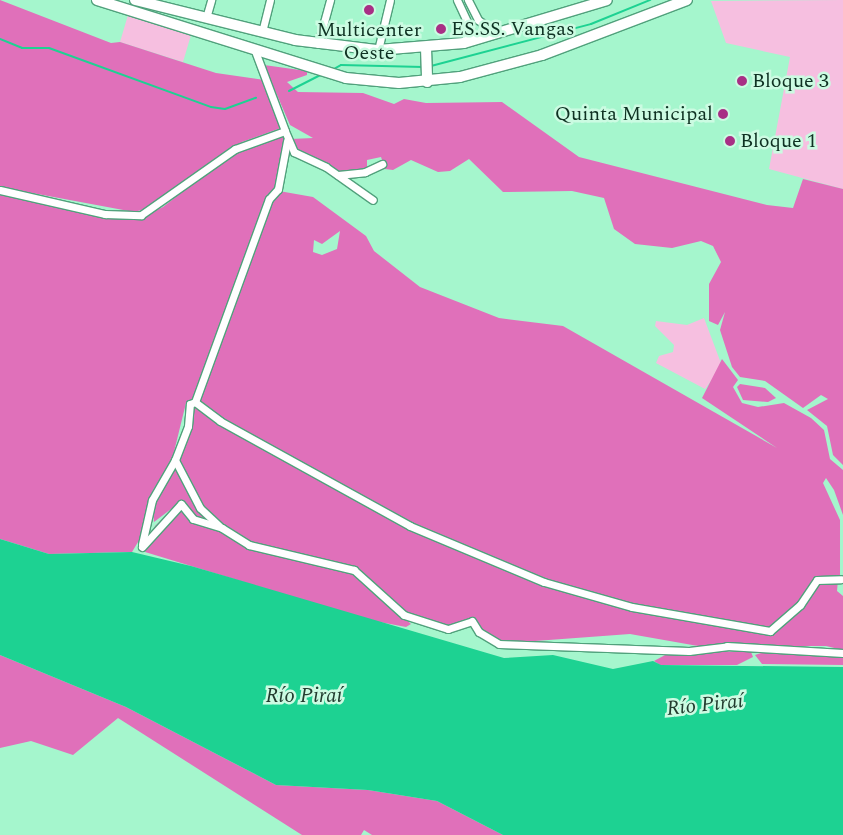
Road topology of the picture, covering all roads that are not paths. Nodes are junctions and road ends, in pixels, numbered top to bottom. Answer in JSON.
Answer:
{"nodes":[{"id":1,"x":97,"y":0,"type":"edge"},
{"id":2,"x":135,"y":0,"type":"edge"},
{"id":3,"x":211,"y":0,"type":"edge"},
{"id":4,"x":270,"y":0,"type":"edge"},
{"id":5,"x":330,"y":0,"type":"edge"},
{"id":6,"x":390,"y":0,"type":"edge"},
{"id":7,"x":457,"y":0,"type":"edge"},
{"id":8,"x":607,"y":0,"type":"edge"},
{"id":9,"x":687,"y":0,"type":"edge"},
{"id":10,"x":153,"y":2,"type":"edge"},
{"id":11,"x":469,"y":2,"type":"edge"},
{"id":12,"x":461,"y":8,"type":"junction"},
{"id":13,"x":206,"y":18,"type":"junction"},
{"id":14,"x":262,"y":32,"type":"junction"},
{"id":15,"x":501,"y":34,"type":"junction"},
{"id":16,"x":464,"y":43,"type":"junction"},
{"id":17,"x":318,"y":44,"type":"junction"},
{"id":18,"x":378,"y":50,"type":"junction"},
{"id":19,"x":255,"y":51,"type":"junction"},
{"id":20,"x":426,"y":53,"type":"junction"},
{"id":21,"x":427,"y":79,"type":"junction"},
{"id":22,"x":285,"y":132,"type":"junction"},
{"id":23,"x":287,"y":141,"type":"junction"},
{"id":24,"x":382,"y":164,"type":"dead end"},
{"id":25,"x":338,"y":175,"type":"junction"},
{"id":26,"x":0,"y":190,"type":"edge"},
{"id":27,"x":373,"y":200,"type":"dead end"},
{"id":28,"x":195,"y":402,"type":"junction"},
{"id":29,"x":176,"y":460,"type":"junction"},
{"id":30,"x":222,"y":528,"type":"junction"},
{"id":31,"x":841,"y":579,"type":"dead end"},
{"id":32,"x":843,"y":653,"type":"edge"}],
"edges":[{"from":1,"to":19,"type":"highway"},
{"from":2,"to":10,"type":"highway"},
{"from":3,"to":13,"type":"street"},
{"from":4,"to":14,"type":"street"},
{"from":5,"to":17,"type":"street"},
{"from":6,"to":18,"type":"street"},
{"from":7,"to":12,"type":"street"},
{"from":8,"to":15,"type":"highway"},
{"from":9,"to":21,"type":"highway"},
{"from":10,"to":13,"type":"highway"},
{"from":11,"to":12,"type":"street"},
{"from":11,"to":15,"type":"street"},
{"from":12,"to":16,"type":"street"},
{"from":13,"to":14,"type":"highway"},
{"from":14,"to":17,"type":"highway"},
{"from":15,"to":16,"type":"highway"},
{"from":16,"to":20,"type":"highway"},
{"from":17,"to":18,"type":"highway"},
{"from":18,"to":20,"type":"highway"},
{"from":19,"to":21,"type":"highway"},
{"from":19,"to":22,"type":"street"},
{"from":20,"to":21,"type":"highway"},
{"from":22,"to":23,"type":"street"},
{"from":22,"to":26,"type":"street"},
{"from":23,"to":25,"type":"street"},
{"from":23,"to":28,"type":"street"},
{"from":24,"to":25,"type":"street"},
{"from":25,"to":27,"type":"street"},
{"from":28,"to":29,"type":"street"},
{"from":28,"to":31,"type":"street"},
{"from":29,"to":30,"type":"street"},
{"from":29,"to":30,"type":"street"},
{"from":30,"to":32,"type":"street"}]}
